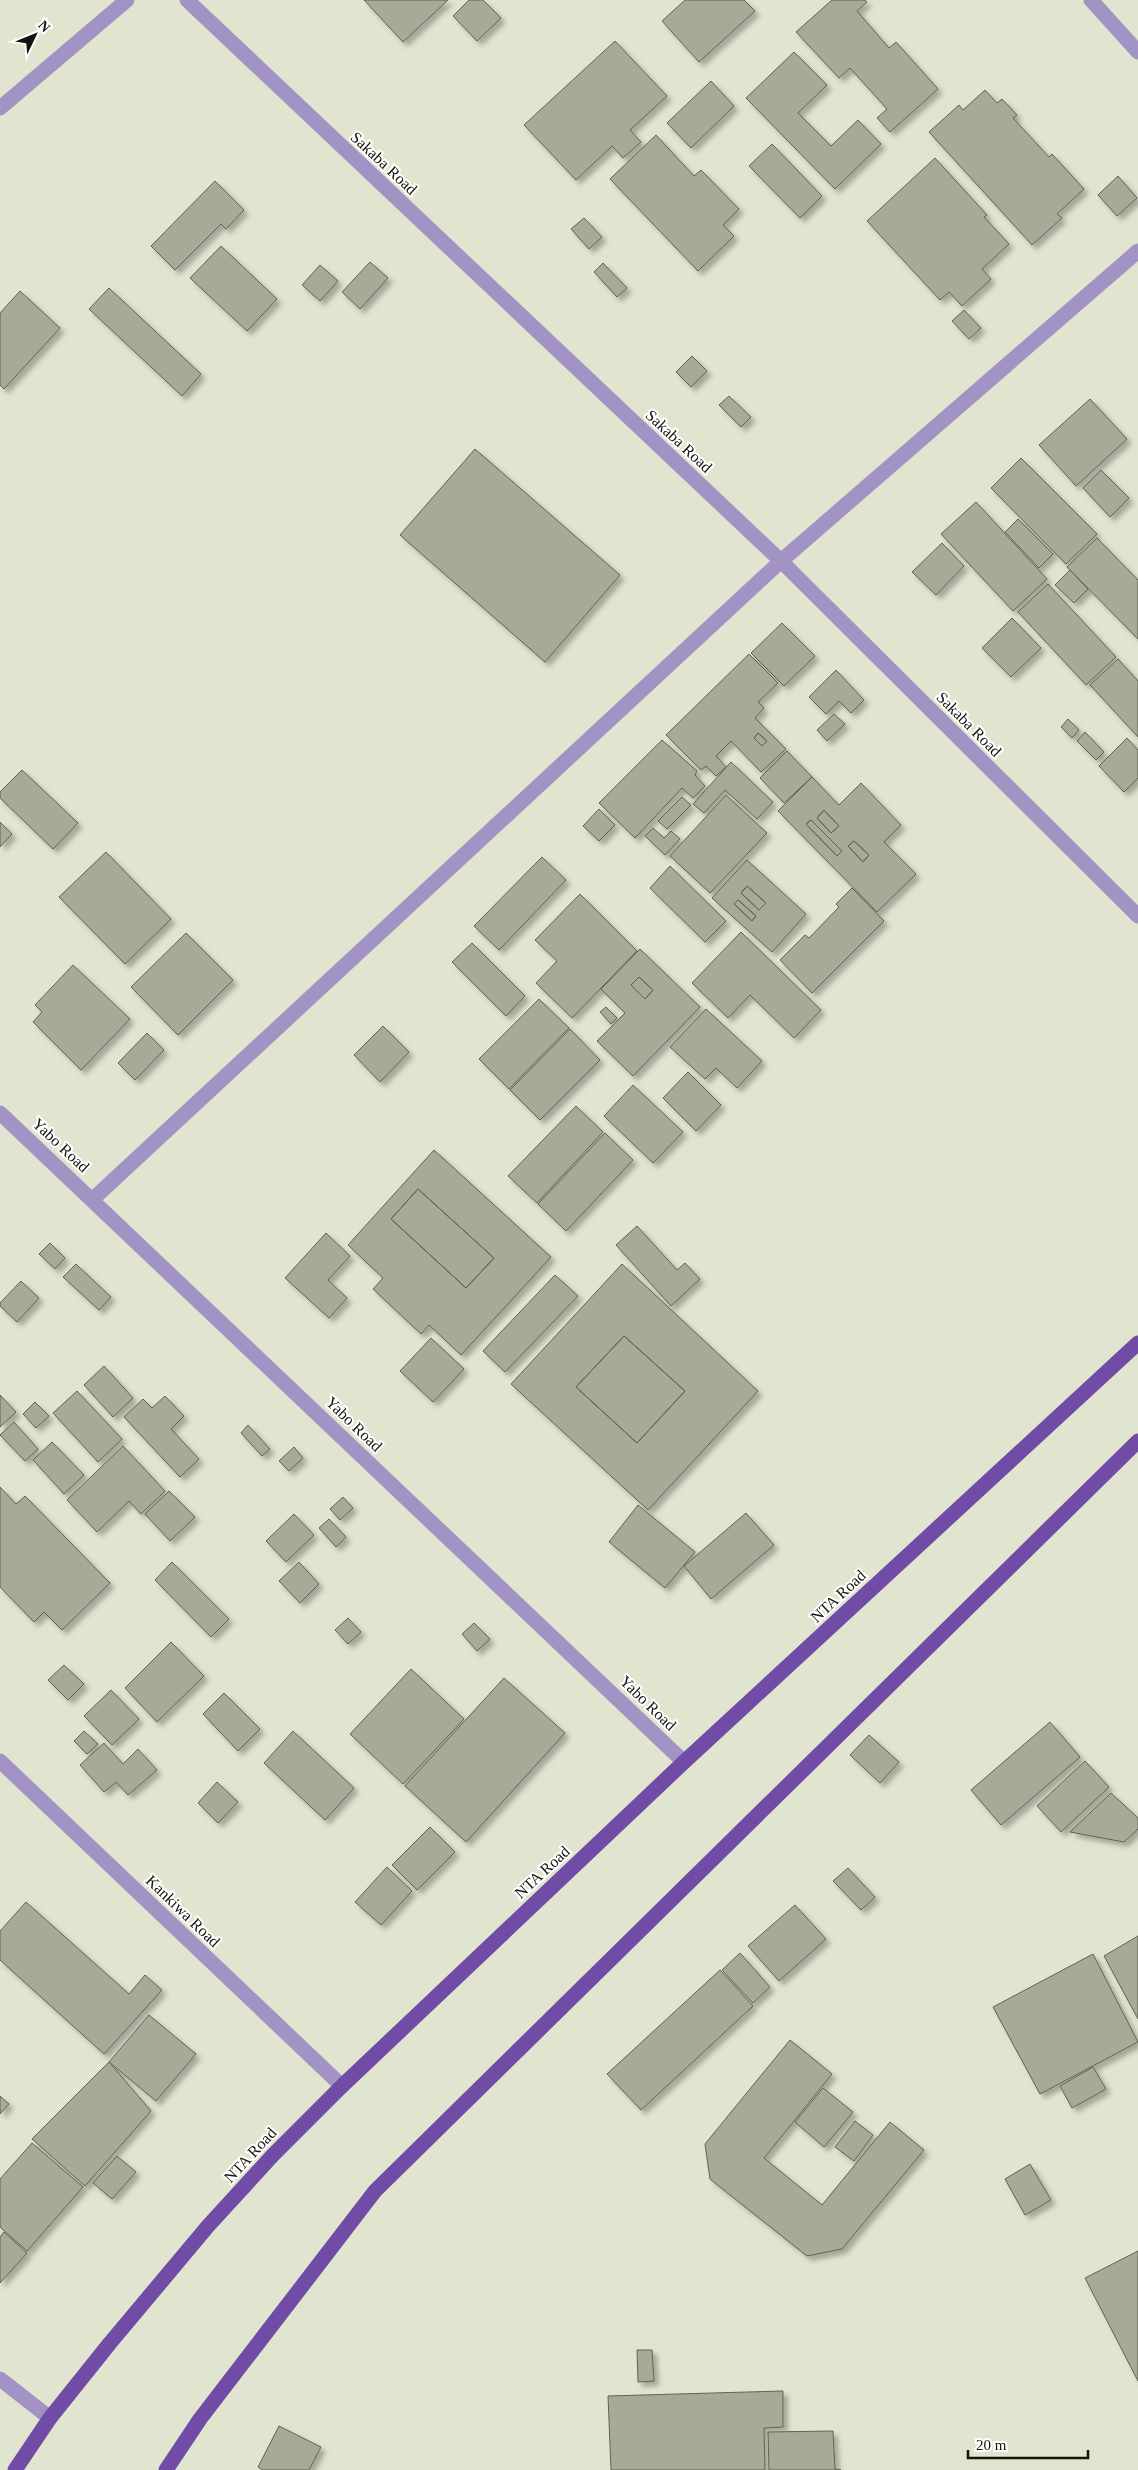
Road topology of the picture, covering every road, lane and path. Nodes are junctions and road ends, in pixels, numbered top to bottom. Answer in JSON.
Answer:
{"nodes":[{"id":1,"x":127,"y":0,"type":"edge"},
{"id":2,"x":186,"y":0,"type":"edge"},
{"id":3,"x":1091,"y":0,"type":"edge"},
{"id":4,"x":1138,"y":52,"type":"edge"},
{"id":5,"x":0,"y":108,"type":"edge"},
{"id":6,"x":1138,"y":250,"type":"edge"},
{"id":7,"x":781,"y":561,"type":"junction"},
{"id":8,"x":1138,"y":916,"type":"edge"},
{"id":9,"x":0,"y":1113,"type":"edge"},
{"id":10,"x":93,"y":1199,"type":"junction"},
{"id":11,"x":1138,"y":1343,"type":"edge"},
{"id":12,"x":1138,"y":1441,"type":"edge"},
{"id":13,"x":0,"y":1761,"type":"edge"},
{"id":14,"x":684,"y":1762,"type":"junction"},
{"id":15,"x":342,"y":2086,"type":"junction"},
{"id":16,"x":0,"y":2379,"type":"edge"},
{"id":17,"x":50,"y":2418,"type":"junction"},
{"id":18,"x":15,"y":2470,"type":"edge"},
{"id":19,"x":166,"y":2470,"type":"edge"}],
"edges":[{"from":1,"to":5,"type":"street"},
{"from":2,"to":7,"type":"street","name":"Sakaba Road"},
{"from":3,"to":4,"type":"street"},
{"from":6,"to":7,"type":"street"},
{"from":7,"to":8,"type":"street","name":"Sakaba Road"},
{"from":7,"to":10,"type":"street"},
{"from":9,"to":10,"type":"street","name":"Yabo Road"},
{"from":10,"to":14,"type":"street","name":"Yabo Road"},
{"from":11,"to":14,"type":"main road","name":"NTA Road"},
{"from":12,"to":19,"type":"main road"},
{"from":13,"to":15,"type":"street","name":"Kankiwa Road"},
{"from":14,"to":15,"type":"main road","name":"NTA Road"},
{"from":15,"to":17,"type":"main road","name":"NTA Road"},
{"from":16,"to":17,"type":"street"},
{"from":17,"to":18,"type":"main road","name":"NTA Road"}]}
